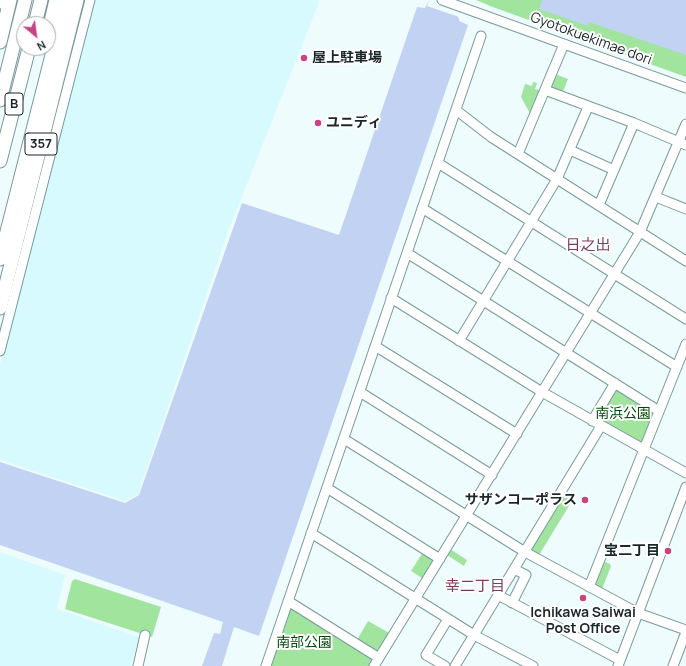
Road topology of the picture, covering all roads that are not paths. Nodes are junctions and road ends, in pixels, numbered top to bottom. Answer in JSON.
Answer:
{"nodes":[{"id":1,"x":10,"y":0,"type":"edge"},
{"id":2,"x":25,"y":0,"type":"edge"},
{"id":3,"x":41,"y":0,"type":"edge"},
{"id":4,"x":56,"y":0,"type":"edge"},
{"id":5,"x":66,"y":0,"type":"edge"},
{"id":6,"x":77,"y":0,"type":"edge"},
{"id":7,"x":90,"y":0,"type":"edge"},
{"id":8,"x":442,"y":0,"type":"edge"},
{"id":9,"x":37,"y":16,"type":"edge"},
{"id":10,"x":52,"y":16,"type":"edge"},
{"id":11,"x":481,"y":36,"type":"dead end"},
{"id":12,"x":0,"y":42,"type":"edge"},
{"id":13,"x":564,"y":44,"type":"junction"},
{"id":14,"x":27,"y":56,"type":"edge"},
{"id":15,"x":43,"y":56,"type":"edge"},
{"id":16,"x":686,"y":88,"type":"edge"},
{"id":17,"x":545,"y":90,"type":"junction"},
{"id":18,"x":0,"y":100,"type":"edge"},
{"id":19,"x":588,"y":106,"type":"junction"},
{"id":20,"x":456,"y":110,"type":"junction"},
{"id":21,"x":634,"y":123,"type":"junction"},
{"id":22,"x":686,"y":124,"type":"edge"},
{"id":23,"x":682,"y":143,"type":"edge"},
{"id":24,"x":570,"y":150,"type":"junction"},
{"id":25,"x":518,"y":154,"type":"junction"},
{"id":26,"x":0,"y":161,"type":"edge"},
{"id":27,"x":438,"y":163,"type":"junction"},
{"id":28,"x":614,"y":170,"type":"junction"},
{"id":29,"x":557,"y":179,"type":"junction"},
{"id":30,"x":656,"y":197,"type":"junction"},
{"id":31,"x":599,"y":205,"type":"junction"},
{"id":32,"x":422,"y":208,"type":"junction"},
{"id":33,"x":686,"y":209,"type":"edge"},
{"id":34,"x":531,"y":222,"type":"junction"},
{"id":35,"x":640,"y":232,"type":"junction"},
{"id":36,"x":407,"y":253,"type":"junction"},
{"id":37,"x":1,"y":255,"type":"edge"},
{"id":38,"x":686,"y":260,"type":"edge"},
{"id":39,"x":507,"y":261,"type":"junction"},
{"id":40,"x":614,"y":274,"type":"junction"},
{"id":41,"x":392,"y":298,"type":"junction"},
{"id":42,"x":483,"y":301,"type":"junction"},
{"id":43,"x":0,"y":308,"type":"edge"},
{"id":44,"x":591,"y":313,"type":"junction"},
{"id":45,"x":686,"y":319,"type":"edge"},
{"id":46,"x":459,"y":340,"type":"junction"},
{"id":47,"x":686,"y":344,"type":"edge"},
{"id":48,"x":375,"y":346,"type":"junction"},
{"id":49,"x":0,"y":351,"type":"edge"},
{"id":50,"x":566,"y":353,"type":"junction"},
{"id":51,"x":677,"y":367,"type":"junction"},
{"id":52,"x":615,"y":383,"type":"junction"},
{"id":53,"x":360,"y":392,"type":"junction"},
{"id":54,"x":542,"y":392,"type":"junction"},
{"id":55,"x":659,"y":411,"type":"junction"},
{"id":56,"x":592,"y":421,"type":"junction"},
{"id":57,"x":601,"y":426,"type":"junction"},
{"id":58,"x":517,"y":434,"type":"junction"},
{"id":59,"x":344,"y":439,"type":"junction"},
{"id":60,"x":644,"y":450,"type":"junction"},
{"id":61,"x":686,"y":473,"type":"edge"},
{"id":62,"x":492,"y":475,"type":"junction"},
{"id":63,"x":686,"y":487,"type":"edge"},
{"id":64,"x":327,"y":488,"type":"junction"},
{"id":65,"x":467,"y":516,"type":"junction"},
{"id":66,"x":311,"y":533,"type":"junction"},
{"id":67,"x":525,"y":552,"type":"junction"},
{"id":68,"x":440,"y":559,"type":"junction"},
{"id":69,"x":514,"y":569,"type":"junction"},
{"id":70,"x":589,"y":587,"type":"junction"},
{"id":71,"x":498,"y":595,"type":"junction"},
{"id":72,"x":416,"y":599,"type":"junction"},
{"id":73,"x":288,"y":601,"type":"junction"},
{"id":74,"x":512,"y":603,"type":"junction"},
{"id":75,"x":638,"y":613,"type":"junction"},
{"id":76,"x":448,"y":619,"type":"junction"},
{"id":77,"x":686,"y":631,"type":"edge"},
{"id":78,"x":146,"y":635,"type":"dead end"},
{"id":79,"x":474,"y":635,"type":"junction"},
{"id":80,"x":377,"y":662,"type":"edge"},
{"id":81,"x":619,"y":663,"type":"edge"},
{"id":82,"x":138,"y":666,"type":"edge"},
{"id":83,"x":266,"y":666,"type":"edge"},
{"id":84,"x":445,"y":666,"type":"edge"},
{"id":85,"x":455,"y":666,"type":"edge"},
{"id":86,"x":533,"y":666,"type":"edge"},
{"id":87,"x":673,"y":666,"type":"edge"}],
"edges":[{"from":1,"to":12,"type":"highway"},
{"from":2,"to":18,"type":"highway","number":"B"},
{"from":3,"to":9,"type":"highway"},
{"from":4,"to":10,"type":"highway"},
{"from":5,"to":37,"type":"highway","number":"357"},
{"from":6,"to":43,"type":"highway","number":"357"},
{"from":7,"to":49,"type":"street"},
{"from":8,"to":13,"type":"street","name":"Gyotokuekimae dori"},
{"from":11,"to":20,"type":"street"},
{"from":13,"to":16,"type":"street","name":"Gyotokuekimae dori"},
{"from":13,"to":17,"type":"street"},
{"from":14,"to":26,"type":"highway","number":"B"},
{"from":15,"to":37,"type":"highway"},
{"from":17,"to":19,"type":"street"},
{"from":17,"to":25,"type":"street"},
{"from":19,"to":21,"type":"street"},
{"from":19,"to":24,"type":"street"},
{"from":20,"to":25,"type":"street"},
{"from":20,"to":27,"type":"street"},
{"from":21,"to":23,"type":"street"},
{"from":21,"to":28,"type":"street"},
{"from":22,"to":23,"type":"street"},
{"from":23,"to":30,"type":"street"},
{"from":24,"to":28,"type":"street"},
{"from":24,"to":29,"type":"street"},
{"from":25,"to":29,"type":"street"},
{"from":27,"to":32,"type":"street"},
{"from":27,"to":34,"type":"street"},
{"from":28,"to":31,"type":"street"},
{"from":29,"to":31,"type":"street"},
{"from":29,"to":34,"type":"street"},
{"from":30,"to":33,"type":"street"},
{"from":30,"to":35,"type":"street"},
{"from":31,"to":35,"type":"street"},
{"from":32,"to":36,"type":"street"},
{"from":32,"to":39,"type":"street"},
{"from":34,"to":39,"type":"street"},
{"from":34,"to":40,"type":"street"},
{"from":35,"to":38,"type":"street"},
{"from":35,"to":40,"type":"street"},
{"from":36,"to":41,"type":"street"},
{"from":36,"to":42,"type":"street"},
{"from":39,"to":42,"type":"street"},
{"from":39,"to":44,"type":"street"},
{"from":40,"to":44,"type":"street"},
{"from":40,"to":45,"type":"street"},
{"from":41,"to":46,"type":"street"},
{"from":41,"to":48,"type":"street"},
{"from":42,"to":46,"type":"street"},
{"from":42,"to":50,"type":"street"},
{"from":44,"to":50,"type":"street"},
{"from":44,"to":51,"type":"street"},
{"from":46,"to":54,"type":"street"},
{"from":47,"to":51,"type":"street"},
{"from":48,"to":53,"type":"street"},
{"from":48,"to":58,"type":"street"},
{"from":50,"to":52,"type":"street"},
{"from":50,"to":54,"type":"street"},
{"from":51,"to":55,"type":"street"},
{"from":52,"to":55,"type":"street"},
{"from":52,"to":56,"type":"street"},
{"from":53,"to":59,"type":"street"},
{"from":53,"to":62,"type":"street"},
{"from":54,"to":56,"type":"street"},
{"from":54,"to":58,"type":"street"},
{"from":55,"to":60,"type":"street"},
{"from":56,"to":57,"type":"street"},
{"from":57,"to":60,"type":"street"},
{"from":57,"to":67,"type":"street"},
{"from":58,"to":62,"type":"street"},
{"from":59,"to":64,"type":"street"},
{"from":59,"to":65,"type":"street"},
{"from":60,"to":61,"type":"street"},
{"from":60,"to":70,"type":"street"},
{"from":62,"to":65,"type":"street"},
{"from":63,"to":75,"type":"street"},
{"from":64,"to":66,"type":"street"},
{"from":64,"to":68,"type":"street"},
{"from":65,"to":67,"type":"street"},
{"from":65,"to":68,"type":"street"},
{"from":66,"to":72,"type":"street"},
{"from":66,"to":73,"type":"street"},
{"from":67,"to":69,"type":"street"},
{"from":67,"to":70,"type":"street"},
{"from":68,"to":72,"type":"street"},
{"from":69,"to":71,"type":"street"},
{"from":69,"to":74,"type":"street"},
{"from":70,"to":75,"type":"street"},
{"from":71,"to":74,"type":"street"},
{"from":71,"to":79,"type":"street"},
{"from":72,"to":76,"type":"street"},
{"from":72,"to":80,"type":"street"},
{"from":73,"to":80,"type":"street"},
{"from":73,"to":83,"type":"street"},
{"from":74,"to":81,"type":"street"},
{"from":75,"to":77,"type":"street"},
{"from":75,"to":81,"type":"street"},
{"from":76,"to":79,"type":"street"},
{"from":76,"to":84,"type":"street"},
{"from":77,"to":87,"type":"street"},
{"from":78,"to":82,"type":"street"},
{"from":79,"to":85,"type":"street"},
{"from":79,"to":86,"type":"street"}]}
